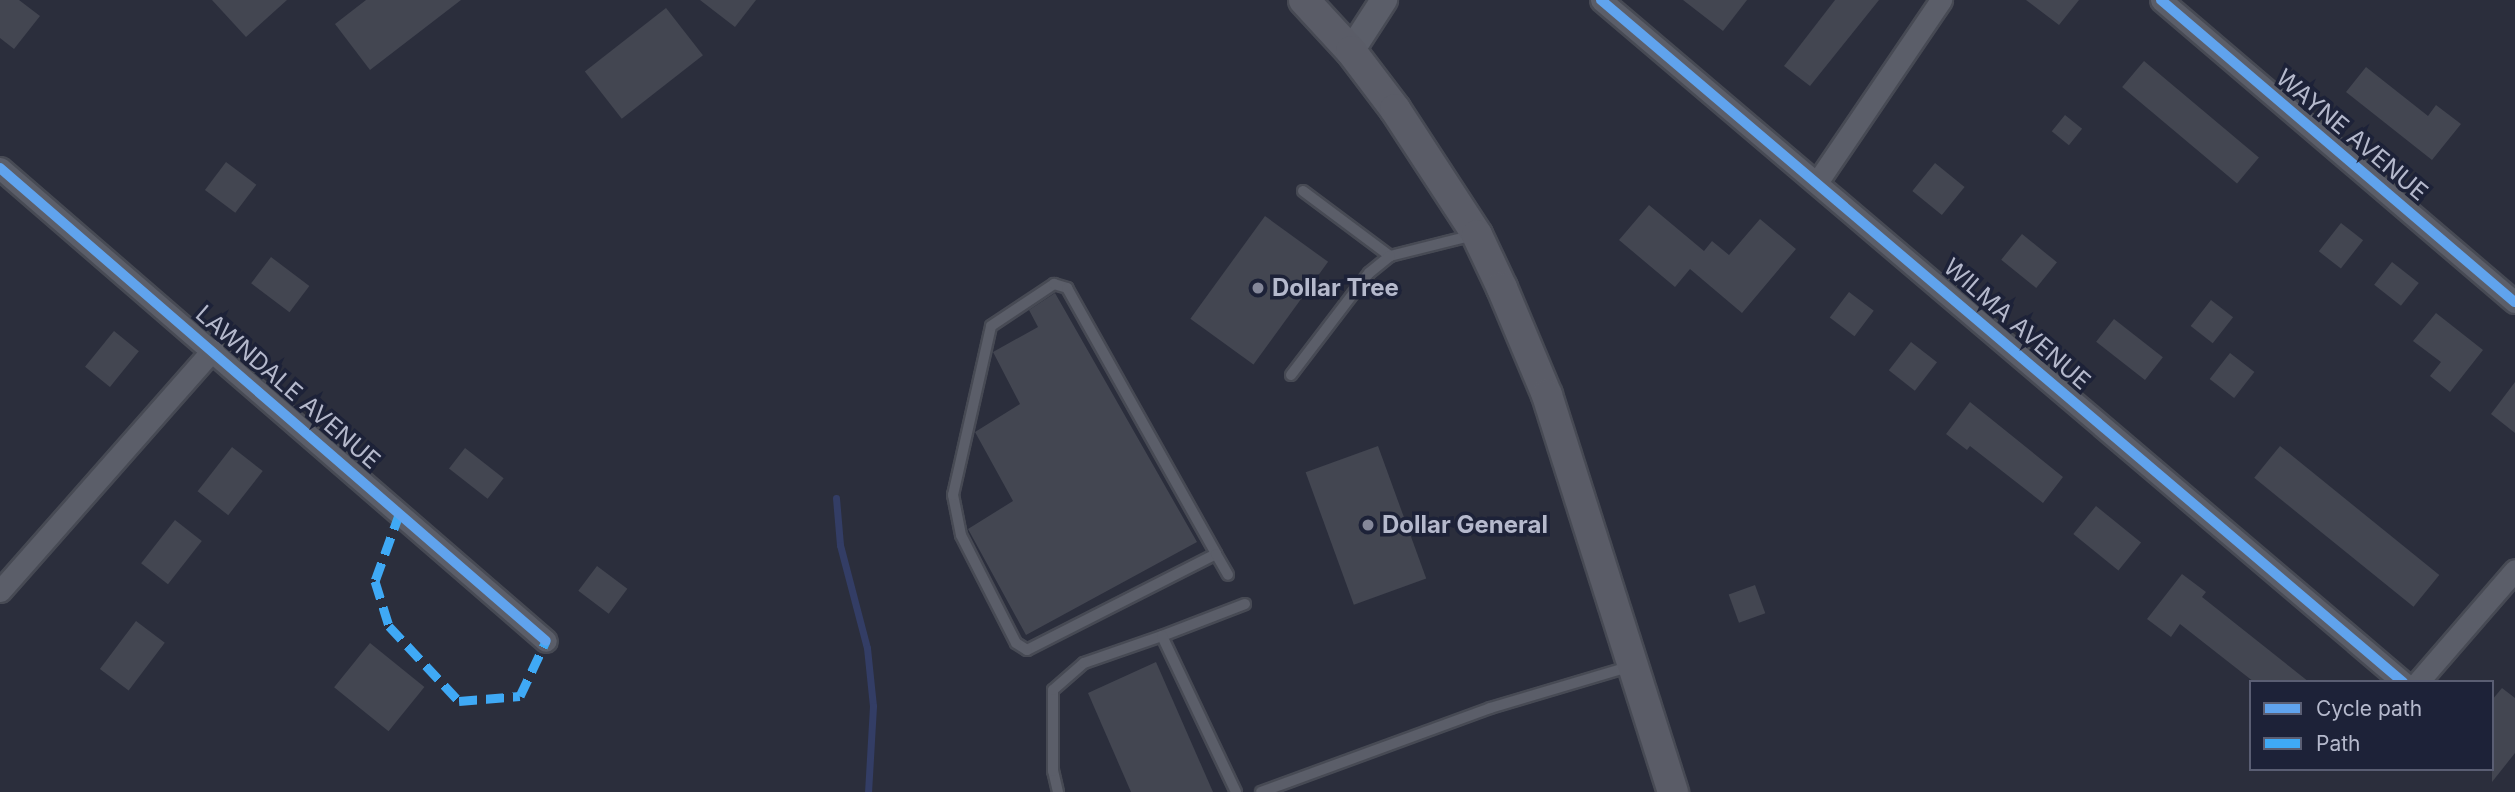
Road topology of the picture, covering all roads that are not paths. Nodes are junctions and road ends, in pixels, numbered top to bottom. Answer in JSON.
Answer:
{"nodes":[{"id":1,"x":1304,"y":0,"type":"edge"},
{"id":2,"x":1384,"y":0,"type":"edge"},
{"id":3,"x":1601,"y":0,"type":"edge"},
{"id":4,"x":1941,"y":0,"type":"edge"},
{"id":5,"x":2161,"y":0,"type":"edge"},
{"id":6,"x":1351,"y":51,"type":"junction"},
{"id":7,"x":0,"y":168,"type":"edge"},
{"id":8,"x":1818,"y":181,"type":"junction"},
{"id":9,"x":1303,"y":191,"type":"dead end"},
{"id":10,"x":1477,"y":235,"type":"junction"},
{"id":11,"x":1390,"y":256,"type":"junction"},
{"id":12,"x":2515,"y":302,"type":"edge"},
{"id":13,"x":214,"y":349,"type":"junction"},
{"id":14,"x":1291,"y":375,"type":"dead end"},
{"id":15,"x":1216,"y":554,"type":"junction"},
{"id":16,"x":2515,"y":570,"type":"edge"},
{"id":17,"x":1228,"y":575,"type":"dead end"},
{"id":18,"x":0,"y":591,"type":"edge"},
{"id":19,"x":1245,"y":604,"type":"dead end"},
{"id":20,"x":1161,"y":636,"type":"junction"},
{"id":21,"x":546,"y":640,"type":"dead end"},
{"id":22,"x":1635,"y":665,"type":"junction"},
{"id":23,"x":2401,"y":680,"type":"edge"},
{"id":24,"x":2420,"y":680,"type":"edge"},
{"id":25,"x":1058,"y":792,"type":"edge"},
{"id":26,"x":1236,"y":792,"type":"edge"},
{"id":27,"x":1261,"y":792,"type":"edge"},
{"id":28,"x":1674,"y":792,"type":"edge"}],
"edges":[{"from":1,"to":6,"type":"main road"},
{"from":2,"to":6,"type":"street"},
{"from":3,"to":8,"type":"street","name":"WILMA AVENUE"},
{"from":4,"to":8,"type":"street"},
{"from":5,"to":12,"type":"street","name":"WAYNE AVENUE"},
{"from":6,"to":10,"type":"main road"},
{"from":7,"to":13,"type":"street","name":"LAWNDALE AVENUE"},
{"from":8,"to":23,"type":"street","name":"WILMA AVENUE"},
{"from":9,"to":11,"type":"lane"},
{"from":10,"to":11,"type":"lane"},
{"from":10,"to":22,"type":"main road"},
{"from":11,"to":14,"type":"lane"},
{"from":13,"to":18,"type":"street"},
{"from":13,"to":21,"type":"street","name":"LAWNDALE AVENUE"},
{"from":15,"to":15,"type":"lane"},
{"from":15,"to":17,"type":"lane"},
{"from":16,"to":24,"type":"street"},
{"from":19,"to":20,"type":"lane"},
{"from":20,"to":25,"type":"lane"},
{"from":20,"to":26,"type":"lane"},
{"from":22,"to":27,"type":"lane"},
{"from":22,"to":28,"type":"main road"}]}
